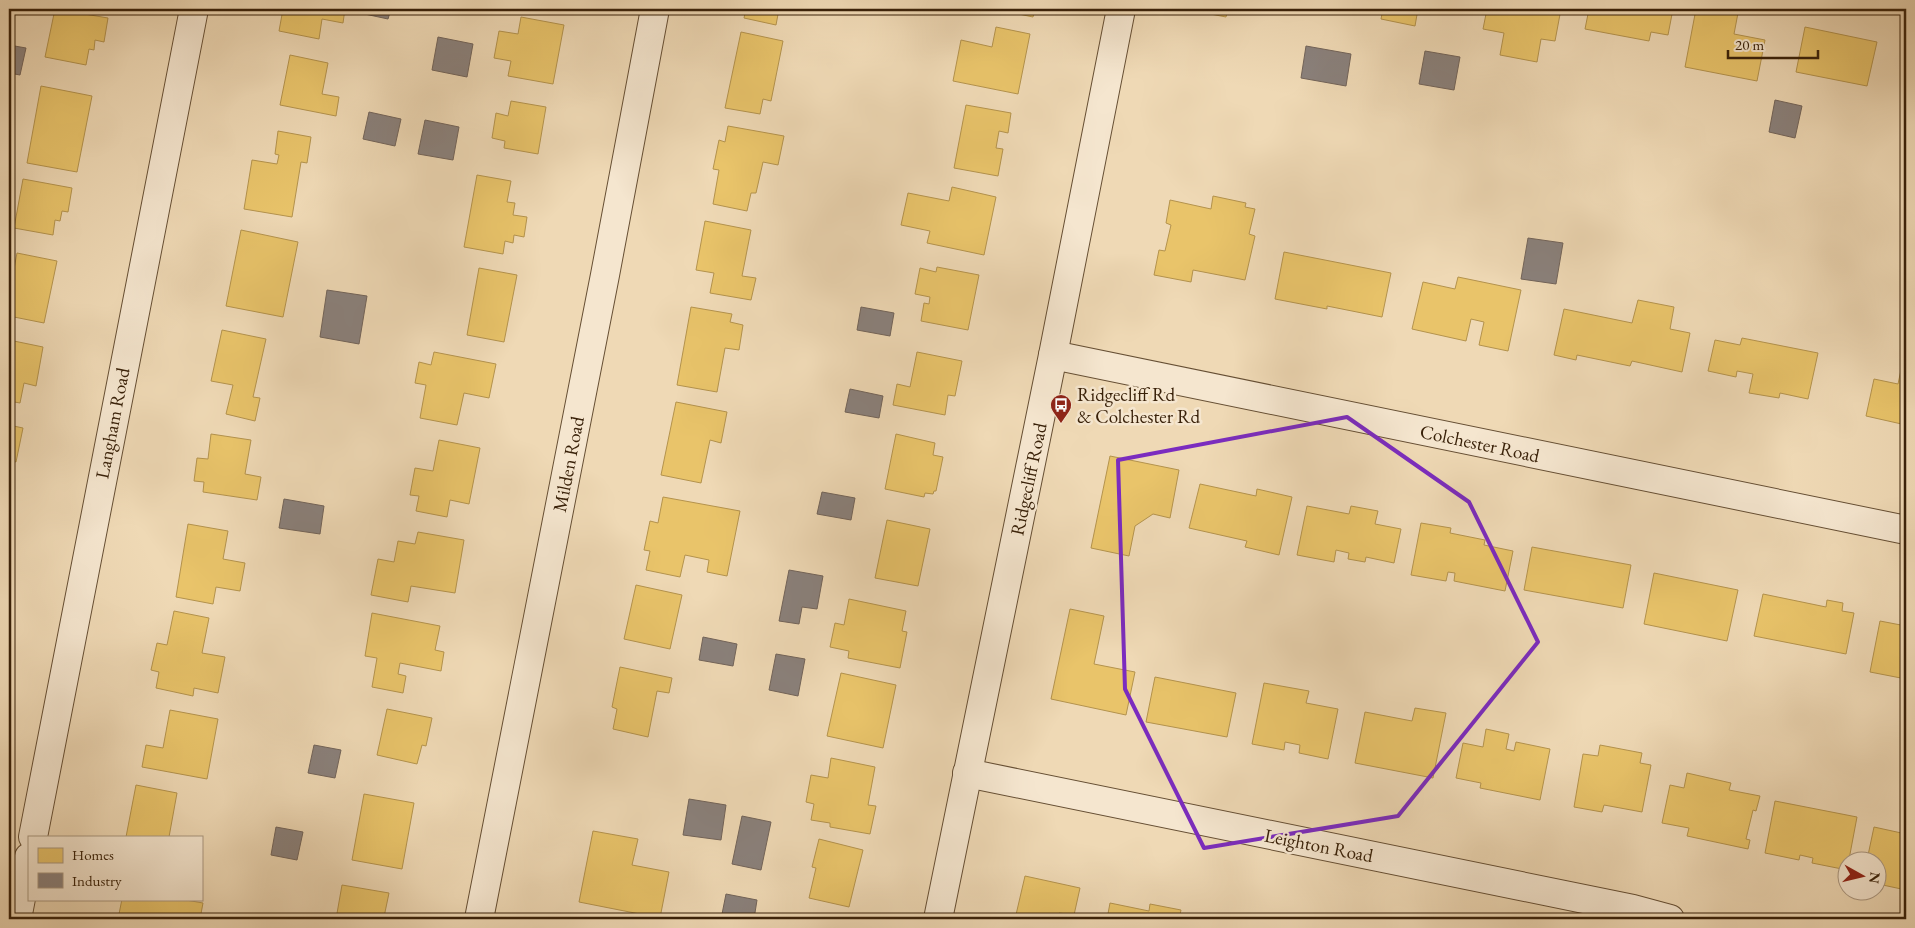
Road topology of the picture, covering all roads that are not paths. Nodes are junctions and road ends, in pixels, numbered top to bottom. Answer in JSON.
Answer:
{"nodes":[{"id":1,"x":194,"y":9,"type":"edge"},
{"id":2,"x":655,"y":9,"type":"edge"},
{"id":3,"x":1121,"y":9,"type":"edge"},
{"id":4,"x":1053,"y":355,"type":"junction"},
{"id":5,"x":1906,"y":530,"type":"edge"},
{"id":6,"x":967,"y":773,"type":"junction"},
{"id":7,"x":32,"y":836,"type":"edge"},
{"id":8,"x":28,"y":861,"type":"edge"},
{"id":9,"x":17,"y":919,"type":"edge"},
{"id":10,"x":479,"y":919,"type":"edge"},
{"id":11,"x":938,"y":919,"type":"edge"},
{"id":12,"x":1670,"y":919,"type":"edge"}],
"edges":[{"from":1,"to":7,"type":"street","name":"Langham Road"},
{"from":2,"to":10,"type":"street","name":"Milden Road"},
{"from":3,"to":4,"type":"street","name":"Ridgecliff Road"},
{"from":4,"to":5,"type":"street","name":"Colchester Road"},
{"from":4,"to":6,"type":"street","name":"Ridgecliff Road"},
{"from":6,"to":11,"type":"street","name":"Ridgecliff Road"},
{"from":6,"to":12,"type":"street","name":"Leighton Road"},
{"from":8,"to":9,"type":"street"}]}
